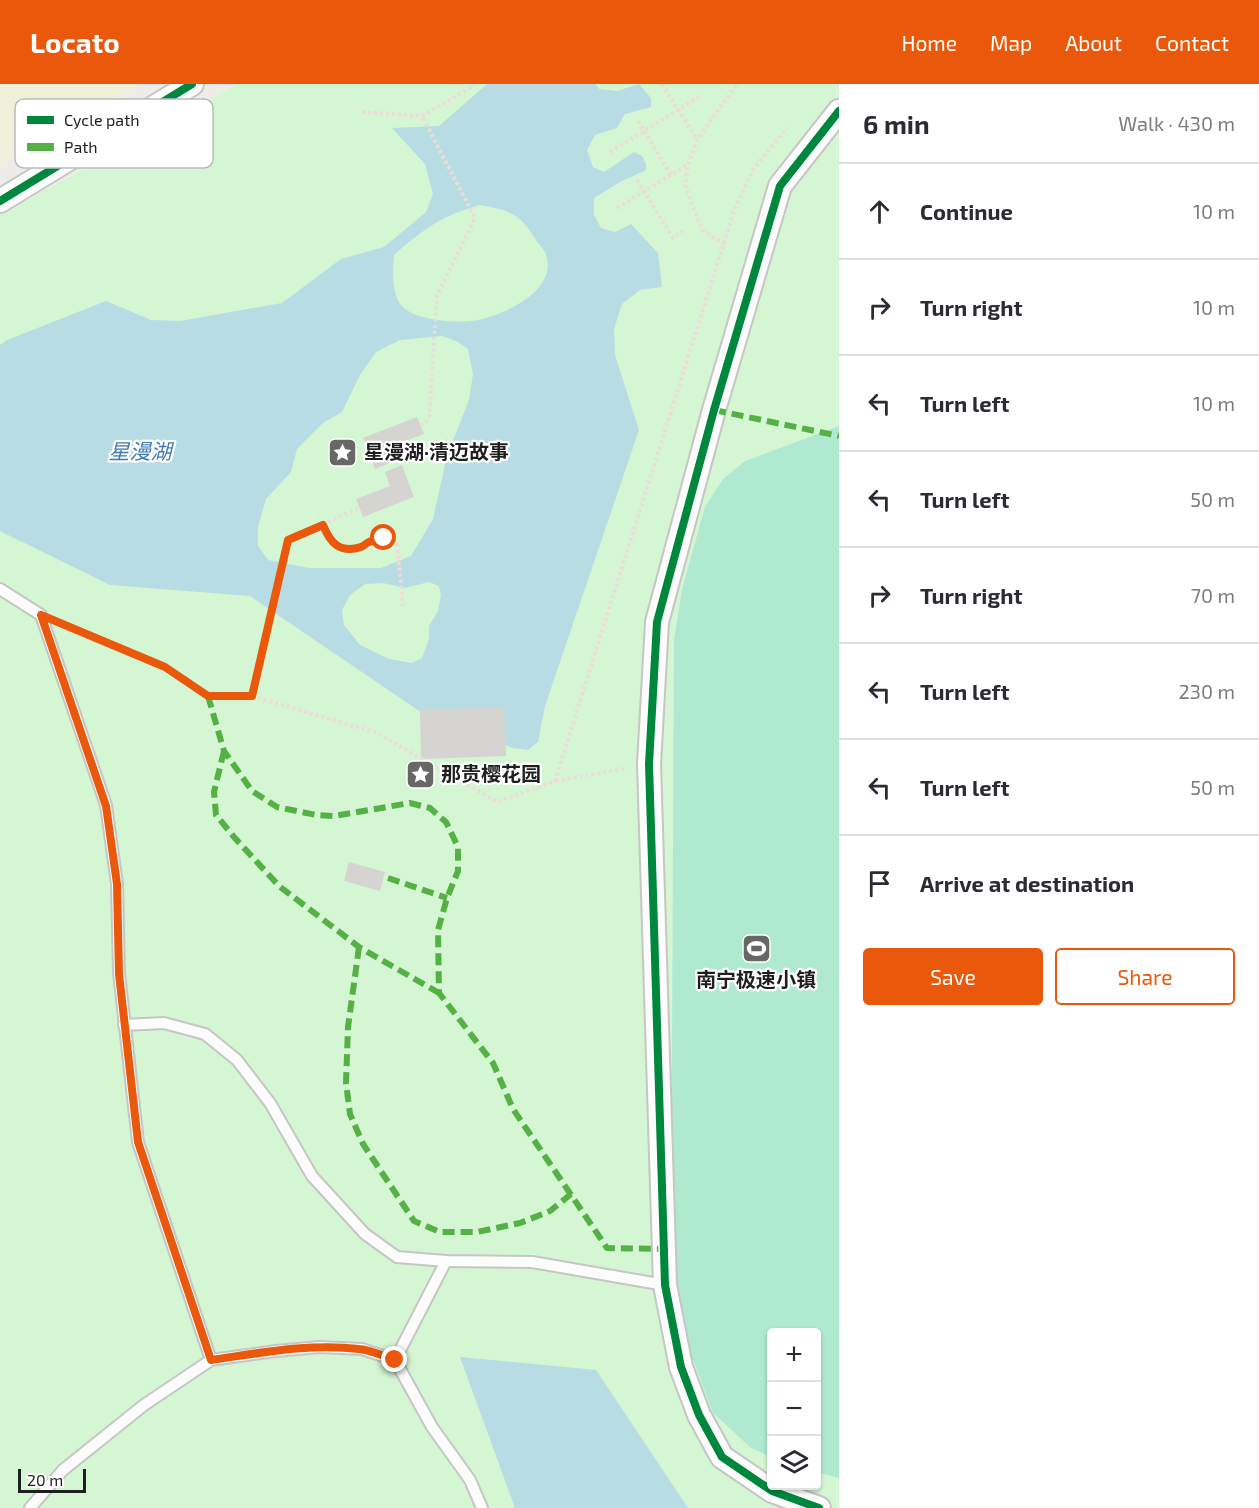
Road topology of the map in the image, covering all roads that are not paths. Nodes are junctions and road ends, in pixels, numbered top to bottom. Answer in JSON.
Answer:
{"nodes":[{"id":1,"x":192,"y":84,"type":"edge"},
{"id":2,"x":167,"y":99,"type":"edge"},
{"id":3,"x":839,"y":111,"type":"edge"},
{"id":4,"x":54,"y":168,"type":"edge"},
{"id":5,"x":0,"y":201,"type":"edge"},
{"id":6,"x":0,"y":589,"type":"edge"},
{"id":7,"x":124,"y":1025,"type":"junction"},
{"id":8,"x":446,"y":1261,"type":"junction"},
{"id":9,"x":665,"y":1285,"type":"junction"},
{"id":10,"x":211,"y":1360,"type":"junction"},
{"id":11,"x":395,"y":1360,"type":"junction"},
{"id":12,"x":30,"y":1508,"type":"edge"},
{"id":13,"x":482,"y":1508,"type":"edge"},
{"id":14,"x":819,"y":1508,"type":"edge"}],
"edges":[{"from":1,"to":2,"type":"street"},
{"from":3,"to":9,"type":"street"},
{"from":4,"to":5,"type":"street"},
{"from":6,"to":7,"type":"lane"},
{"from":7,"to":8,"type":"lane"},
{"from":7,"to":10,"type":"lane"},
{"from":8,"to":9,"type":"lane"},
{"from":8,"to":11,"type":"lane"},
{"from":9,"to":14,"type":"street"},
{"from":10,"to":11,"type":"lane"},
{"from":10,"to":12,"type":"lane"},
{"from":11,"to":13,"type":"lane"}]}
